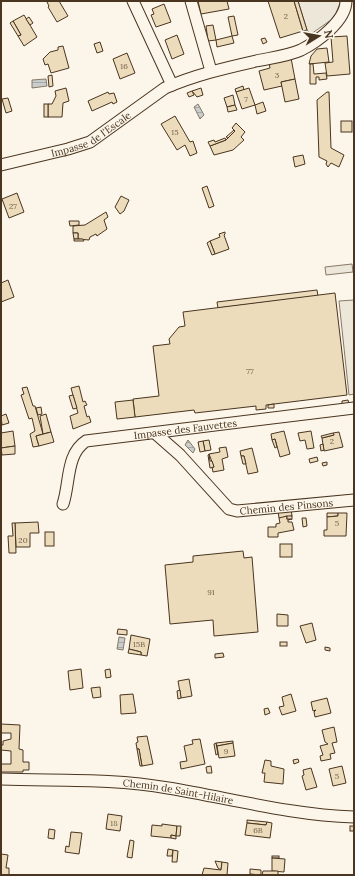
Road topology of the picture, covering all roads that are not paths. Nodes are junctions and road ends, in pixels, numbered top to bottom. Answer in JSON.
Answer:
{"nodes":[{"id":1,"x":133,"y":1,"type":"edge"},
{"id":2,"x":191,"y":1,"type":"edge"},
{"id":3,"x":346,"y":1,"type":"edge"},
{"id":4,"x":211,"y":71,"type":"junction"},
{"id":5,"x":172,"y":85,"type":"junction"},
{"id":6,"x":1,"y":165,"type":"edge"},
{"id":7,"x":354,"y":408,"type":"edge"},
{"id":8,"x":155,"y":433,"type":"junction"},
{"id":9,"x":354,"y":500,"type":"edge"},
{"id":10,"x":63,"y":504,"type":"dead end"},
{"id":11,"x":1,"y":780,"type":"edge"},
{"id":12,"x":354,"y":817,"type":"edge"}],
"edges":[{"from":1,"to":5,"type":"street"},
{"from":2,"to":4,"type":"street"},
{"from":3,"to":4,"type":"street","name":"Impasse de l'Escale"},
{"from":4,"to":5,"type":"street","name":"Impasse de l'Escale"},
{"from":5,"to":6,"type":"street","name":"Impasse de l'Escale"},
{"from":7,"to":8,"type":"street","name":"Impasse des Fauvettes"},
{"from":8,"to":9,"type":"street","name":"Chemin des Pinsons"},
{"from":8,"to":10,"type":"street","name":"Impasse des Fauvettes"},
{"from":11,"to":12,"type":"street","name":"Chemin de Saint-Hilaire"}]}
